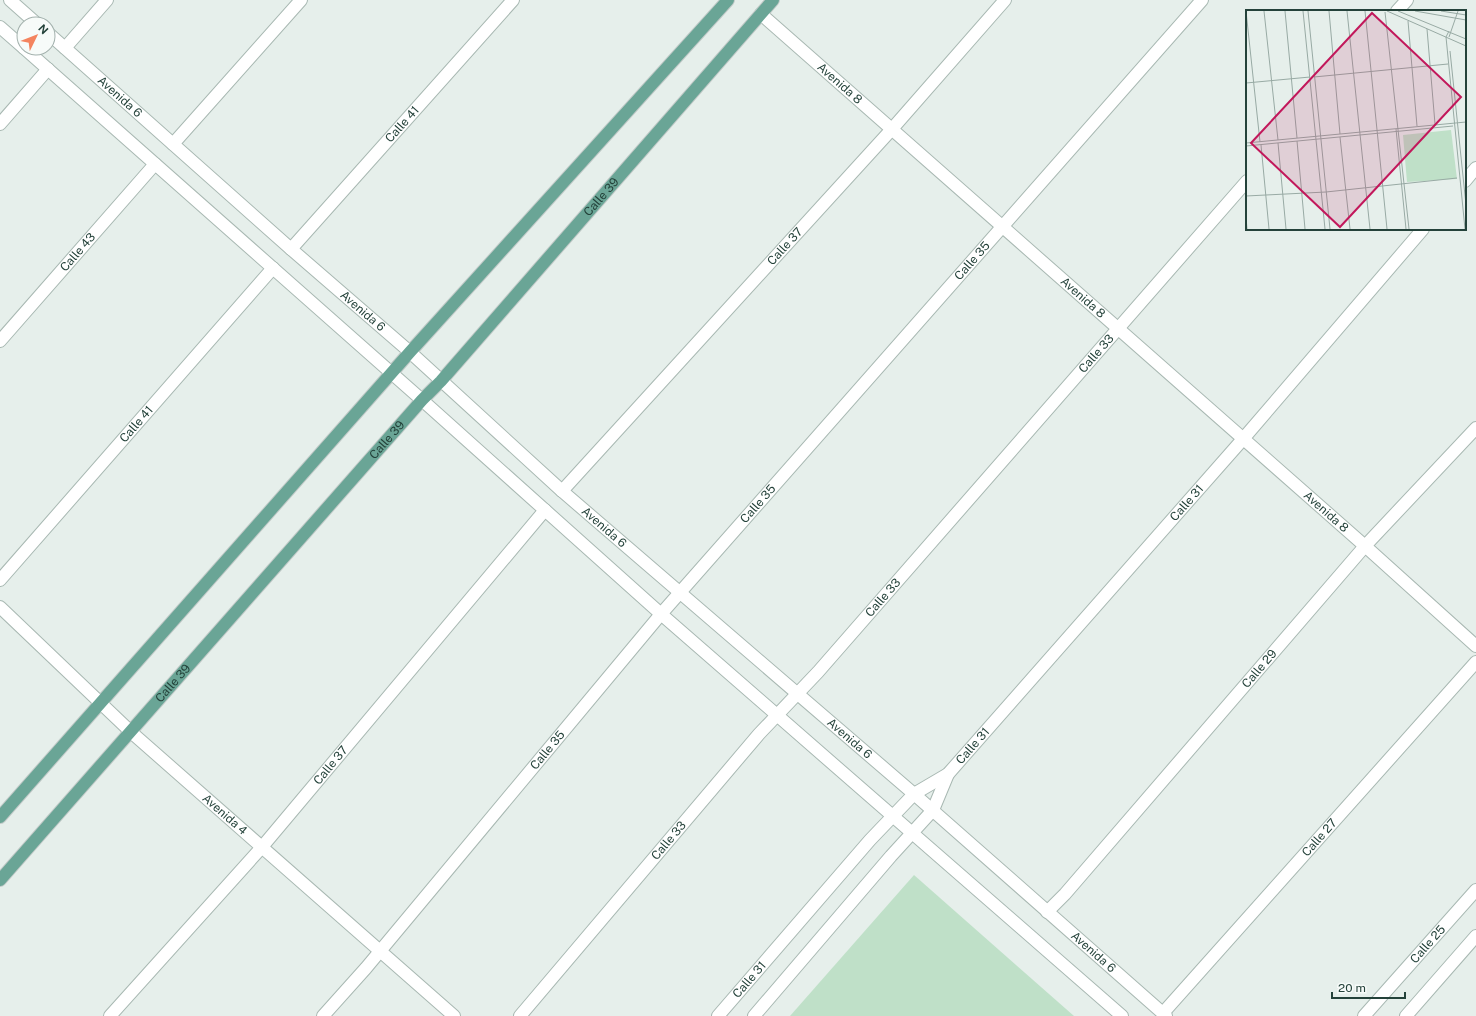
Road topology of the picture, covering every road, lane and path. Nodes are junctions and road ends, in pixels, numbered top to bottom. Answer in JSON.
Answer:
{"nodes":[{"id":1,"x":10,"y":0,"type":"edge"},
{"id":2,"x":107,"y":0,"type":"edge"},
{"id":3,"x":302,"y":0,"type":"edge"},
{"id":4,"x":513,"y":0,"type":"edge"},
{"id":5,"x":728,"y":0,"type":"edge"},
{"id":6,"x":773,"y":0,"type":"edge"},
{"id":7,"x":1005,"y":0,"type":"edge"},
{"id":8,"x":1202,"y":0,"type":"edge"},
{"id":9,"x":1407,"y":0,"type":"edge"},
{"id":10,"x":1398,"y":10,"type":"edge"},
{"id":11,"x":761,"y":14,"type":"junction"},
{"id":12,"x":28,"y":16,"type":"edge"},
{"id":13,"x":0,"y":27,"type":"edge"},
{"id":14,"x":56,"y":40,"type":"edge"},
{"id":15,"x":16,"y":41,"type":"edge"},
{"id":16,"x":64,"y":48,"type":"junction"},
{"id":17,"x":33,"y":56,"type":"edge"},
{"id":18,"x":48,"y":69,"type":"junction"},
{"id":19,"x":0,"y":124,"type":"edge"},
{"id":20,"x":892,"y":129,"type":"junction"},
{"id":21,"x":173,"y":144,"type":"junction"},
{"id":22,"x":155,"y":164,"type":"junction"},
{"id":23,"x":1476,"y":168,"type":"edge"},
{"id":24,"x":1466,"y":179,"type":"edge"},
{"id":25,"x":1246,"y":182,"type":"edge"},
{"id":26,"x":1003,"y":228,"type":"junction"},
{"id":27,"x":1423,"y":230,"type":"edge"},
{"id":28,"x":291,"y":249,"type":"junction"},
{"id":29,"x":273,"y":268,"type":"junction"},
{"id":30,"x":1117,"y":328,"type":"junction"},
{"id":31,"x":0,"y":341,"type":"edge"},
{"id":32,"x":410,"y":352,"type":"junction"},
{"id":33,"x":392,"y":373,"type":"junction"},
{"id":34,"x":441,"y":380,"type":"junction"},
{"id":35,"x":422,"y":400,"type":"junction"},
{"id":36,"x":1476,"y":428,"type":"edge"},
{"id":37,"x":1243,"y":439,"type":"junction"},
{"id":38,"x":562,"y":491,"type":"junction"},
{"id":39,"x":545,"y":510,"type":"junction"},
{"id":40,"x":1365,"y":546,"type":"junction"},
{"id":41,"x":0,"y":580,"type":"edge"},
{"id":42,"x":681,"y":593,"type":"junction"},
{"id":43,"x":0,"y":607,"type":"edge"},
{"id":44,"x":661,"y":614,"type":"junction"},
{"id":45,"x":1476,"y":646,"type":"edge"},
{"id":46,"x":1476,"y":662,"type":"edge"},
{"id":47,"x":798,"y":694,"type":"junction"},
{"id":48,"x":101,"y":702,"type":"junction"},
{"id":49,"x":777,"y":715,"type":"junction"},
{"id":50,"x":131,"y":732,"type":"junction"},
{"id":51,"x":948,"y":774,"type":"junction"},
{"id":52,"x":914,"y":794,"type":"junction"},
{"id":53,"x":933,"y":810,"type":"junction"},
{"id":54,"x":892,"y":816,"type":"junction"},
{"id":55,"x":0,"y":817,"type":"edge"},
{"id":56,"x":911,"y":833,"type":"junction"},
{"id":57,"x":262,"y":847,"type":"junction"},
{"id":58,"x":0,"y":880,"type":"edge"},
{"id":59,"x":1476,"y":890,"type":"edge"},
{"id":60,"x":1047,"y":912,"type":"junction"},
{"id":61,"x":1476,"y":936,"type":"edge"},
{"id":62,"x":380,"y":951,"type":"junction"},
{"id":63,"x":1164,"y":1015,"type":"edge"},
{"id":64,"x":110,"y":1016,"type":"edge"},
{"id":65,"x":323,"y":1016,"type":"edge"},
{"id":66,"x":454,"y":1016,"type":"edge"},
{"id":67,"x":520,"y":1016,"type":"edge"},
{"id":68,"x":718,"y":1016,"type":"edge"},
{"id":69,"x":754,"y":1016,"type":"edge"},
{"id":70,"x":1122,"y":1016,"type":"edge"},
{"id":71,"x":1364,"y":1016,"type":"edge"},
{"id":72,"x":1406,"y":1016,"type":"edge"}],
"edges":[{"from":1,"to":12,"type":"street"},
{"from":2,"to":16,"type":"street"},
{"from":3,"to":21,"type":"street"},
{"from":4,"to":28,"type":"street","name":"Calle 41"},
{"from":5,"to":32,"type":"main road"},
{"from":6,"to":11,"type":"main road","name":"Calle 39"},
{"from":7,"to":20,"type":"street","name":"Calle 37"},
{"from":8,"to":26,"type":"street","name":"Calle 35"},
{"from":9,"to":10,"type":"street"},
{"from":11,"to":20,"type":"street","name":"Avenida 8"},
{"from":11,"to":34,"type":"main road","name":"Calle 39"},
{"from":13,"to":15,"type":"street"},
{"from":14,"to":16,"type":"street","name":"Avenida 6"},
{"from":16,"to":21,"type":"street","name":"Avenida 6"},
{"from":17,"to":18,"type":"street"},
{"from":18,"to":19,"type":"street"},
{"from":18,"to":22,"type":"street"},
{"from":20,"to":26,"type":"street","name":"Avenida 8"},
{"from":20,"to":38,"type":"street","name":"Calle 37"},
{"from":21,"to":28,"type":"street","name":"Avenida 6"},
{"from":22,"to":29,"type":"street"},
{"from":22,"to":31,"type":"street","name":"Calle 43"},
{"from":23,"to":24,"type":"street"},
{"from":25,"to":30,"type":"street","name":"Calle 33"},
{"from":26,"to":30,"type":"street","name":"Avenida 8"},
{"from":26,"to":42,"type":"street","name":"Calle 35"},
{"from":27,"to":37,"type":"street","name":"Calle 31"},
{"from":28,"to":32,"type":"street","name":"Avenida 6"},
{"from":29,"to":33,"type":"street"},
{"from":29,"to":41,"type":"street","name":"Calle 41"},
{"from":30,"to":37,"type":"street","name":"Avenida 8"},
{"from":30,"to":47,"type":"street","name":"Calle 33"},
{"from":32,"to":33,"type":"main road"},
{"from":32,"to":34,"type":"street","name":"Avenida 6"},
{"from":33,"to":35,"type":"street"},
{"from":33,"to":48,"type":"main road"},
{"from":34,"to":35,"type":"main road","name":"Calle 39"},
{"from":34,"to":38,"type":"street","name":"Avenida 6"},
{"from":35,"to":39,"type":"street"},
{"from":35,"to":50,"type":"main road","name":"Calle 39"},
{"from":36,"to":40,"type":"street","name":"Calle 29"},
{"from":37,"to":40,"type":"street","name":"Avenida 8"},
{"from":37,"to":51,"type":"street","name":"Calle 31"},
{"from":38,"to":42,"type":"street","name":"Avenida 6"},
{"from":39,"to":44,"type":"street"},
{"from":39,"to":57,"type":"street","name":"Calle 37"},
{"from":40,"to":45,"type":"street","name":"Avenida 8"},
{"from":40,"to":60,"type":"street","name":"Calle 29"},
{"from":42,"to":44,"type":"street","name":"Calle 35"},
{"from":42,"to":47,"type":"street","name":"Avenida 6"},
{"from":43,"to":48,"type":"street","name":"Avenida 4"},
{"from":44,"to":49,"type":"street"},
{"from":44,"to":62,"type":"street","name":"Calle 35"},
{"from":46,"to":63,"type":"street","name":"Calle 27"},
{"from":47,"to":49,"type":"street","name":"Calle 33"},
{"from":47,"to":52,"type":"street","name":"Avenida 6"},
{"from":48,"to":50,"type":"street","name":"Avenida 4"},
{"from":48,"to":55,"type":"main road"},
{"from":49,"to":54,"type":"street"},
{"from":49,"to":67,"type":"street","name":"Calle 33"},
{"from":50,"to":57,"type":"street","name":"Avenida 4"},
{"from":50,"to":58,"type":"main road","name":"Calle 39"},
{"from":51,"to":52,"type":"street","name":"Calle 31"},
{"from":51,"to":53,"type":"street","name":"Calle 31"},
{"from":52,"to":53,"type":"street","name":"Avenida 6"},
{"from":52,"to":54,"type":"street","name":"Calle 31"},
{"from":53,"to":56,"type":"street","name":"Calle 31"},
{"from":53,"to":60,"type":"street","name":"Avenida 6"},
{"from":54,"to":56,"type":"street"},
{"from":54,"to":68,"type":"street","name":"Calle 31"},
{"from":56,"to":69,"type":"street","name":"Calle 31"},
{"from":56,"to":70,"type":"street"},
{"from":57,"to":62,"type":"street","name":"Avenida 4"},
{"from":57,"to":64,"type":"street","name":"Calle 37"},
{"from":59,"to":71,"type":"street","name":"Calle 25"},
{"from":60,"to":63,"type":"street","name":"Avenida 6"},
{"from":61,"to":72,"type":"street"},
{"from":62,"to":65,"type":"street","name":"Calle 35"},
{"from":62,"to":66,"type":"street","name":"Avenida 4"}]}
